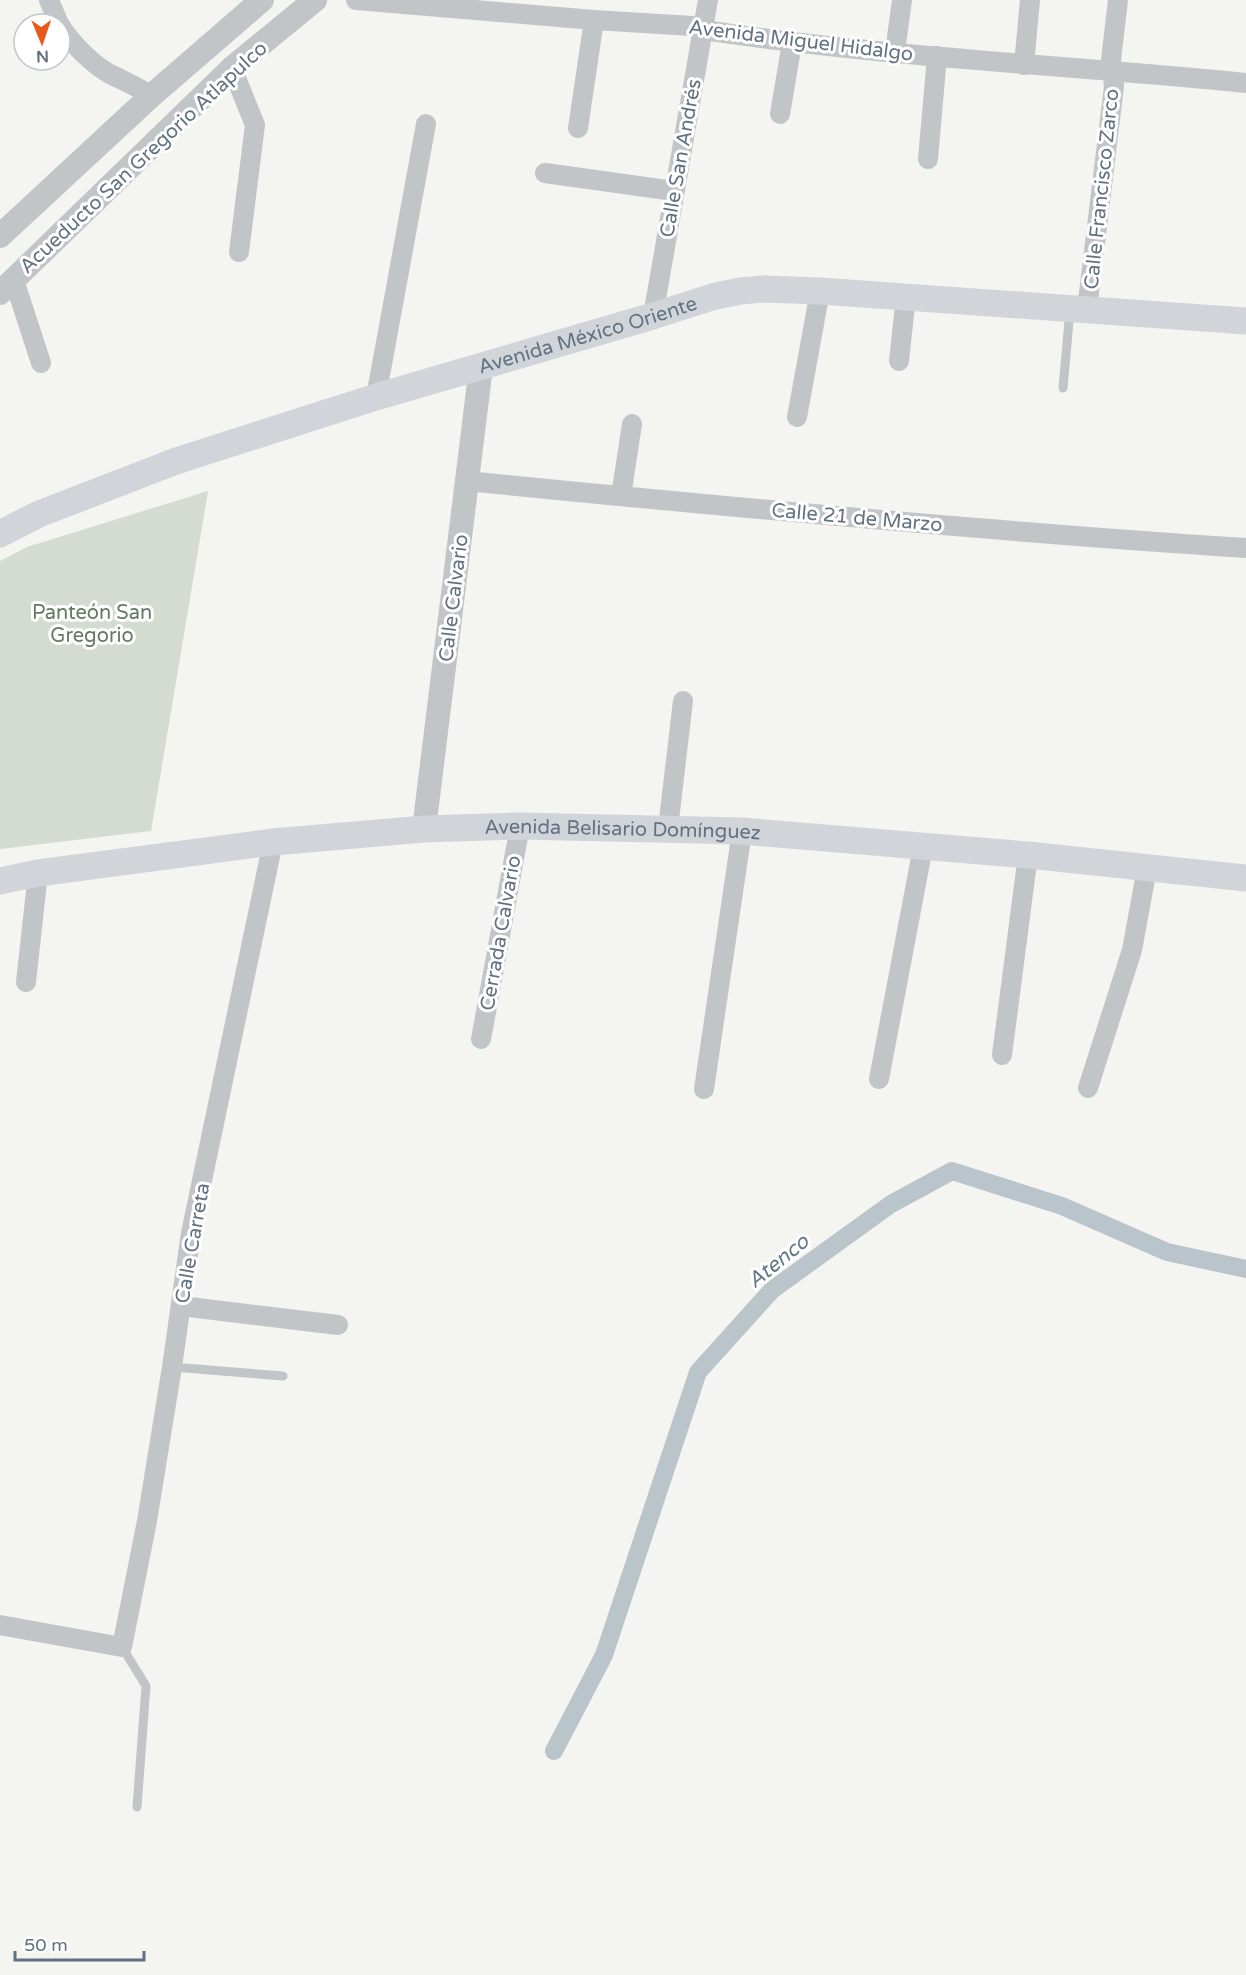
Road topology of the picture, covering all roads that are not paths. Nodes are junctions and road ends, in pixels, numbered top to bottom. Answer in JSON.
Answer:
{"nodes":[{"id":1,"x":262,"y":0,"type":"edge"},
{"id":2,"x":315,"y":0,"type":"edge"},
{"id":3,"x":356,"y":0,"type":"edge"},
{"id":4,"x":708,"y":0,"type":"edge"},
{"id":5,"x":902,"y":0,"type":"edge"},
{"id":6,"x":1030,"y":0,"type":"edge"},
{"id":7,"x":1118,"y":0,"type":"edge"},
{"id":8,"x":594,"y":20,"type":"junction"},
{"id":9,"x":704,"y":30,"type":"junction"},
{"id":10,"x":72,"y":42,"type":"edge"},
{"id":11,"x":792,"y":43,"type":"junction"},
{"id":12,"x":894,"y":52,"type":"junction"},
{"id":13,"x":937,"y":56,"type":"junction"},
{"id":14,"x":1024,"y":64,"type":"junction"},
{"id":15,"x":232,"y":68,"type":"junction"},
{"id":16,"x":1112,"y":69,"type":"junction"},
{"id":17,"x":1246,"y":83,"type":"edge"},
{"id":18,"x":151,"y":96,"type":"junction"},
{"id":19,"x":780,"y":114,"type":"dead end"},
{"id":20,"x":426,"y":124,"type":"dead end"},
{"id":21,"x":578,"y":128,"type":"dead end"},
{"id":22,"x":928,"y":159,"type":"dead end"},
{"id":23,"x":545,"y":173,"type":"dead end"},
{"id":24,"x":674,"y":191,"type":"junction"},
{"id":25,"x":0,"y":236,"type":"edge"},
{"id":26,"x":239,"y":252,"type":"dead end"},
{"id":27,"x":7,"y":286,"type":"edge"},
{"id":28,"x":820,"y":291,"type":"junction"},
{"id":29,"x":906,"y":296,"type":"junction"},
{"id":30,"x":1079,"y":308,"type":"junction"},
{"id":31,"x":653,"y":316,"type":"junction"},
{"id":32,"x":1246,"y":321,"type":"edge"},
{"id":33,"x":899,"y":361,"type":"dead end"},
{"id":34,"x":41,"y":363,"type":"dead end"},
{"id":35,"x":481,"y":367,"type":"junction"},
{"id":36,"x":1063,"y":388,"type":"dead end"},
{"id":37,"x":376,"y":397,"type":"junction"},
{"id":38,"x":797,"y":417,"type":"dead end"},
{"id":39,"x":632,"y":424,"type":"dead end"},
{"id":40,"x":467,"y":481,"type":"junction"},
{"id":41,"x":621,"y":496,"type":"junction"},
{"id":42,"x":0,"y":534,"type":"edge"},
{"id":43,"x":1246,"y":548,"type":"edge"},
{"id":44,"x":683,"y":701,"type":"dead end"},
{"id":45,"x":520,"y":826,"type":"junction"},
{"id":46,"x":668,"y":828,"type":"junction"},
{"id":47,"x":424,"y":829,"type":"junction"},
{"id":48,"x":742,"y":831,"type":"junction"},
{"id":49,"x":273,"y":842,"type":"junction"},
{"id":50,"x":923,"y":847,"type":"junction"},
{"id":51,"x":1028,"y":855,"type":"junction"},
{"id":52,"x":1147,"y":868,"type":"junction"},
{"id":53,"x":38,"y":873,"type":"junction"},
{"id":54,"x":1246,"y":878,"type":"edge"},
{"id":55,"x":0,"y":881,"type":"edge"},
{"id":56,"x":26,"y":982,"type":"dead end"},
{"id":57,"x":481,"y":1039,"type":"dead end"},
{"id":58,"x":1002,"y":1055,"type":"dead end"},
{"id":59,"x":879,"y":1078,"type":"dead end"},
{"id":60,"x":1088,"y":1088,"type":"dead end"},
{"id":61,"x":704,"y":1089,"type":"dead end"},
{"id":62,"x":181,"y":1306,"type":"junction"},
{"id":63,"x":338,"y":1325,"type":"dead end"},
{"id":64,"x":172,"y":1367,"type":"junction"},
{"id":65,"x":283,"y":1376,"type":"dead end"},
{"id":66,"x":0,"y":1625,"type":"edge"},
{"id":67,"x":122,"y":1647,"type":"junction"},
{"id":68,"x":137,"y":1807,"type":"dead end"}],
"edges":[{"from":1,"to":18,"type":"street","name":"Acueducto San Gregorio Atlapulco"},
{"from":2,"to":15,"type":"street","name":"Acueducto San Gregorio Atlapulco"},
{"from":3,"to":8,"type":"street","name":"Avenida Miguel Hidalgo"},
{"from":4,"to":9,"type":"street","name":"Calle San Andrés"},
{"from":5,"to":12,"type":"street"},
{"from":6,"to":14,"type":"street"},
{"from":7,"to":16,"type":"street","name":"Calle Francisco Zarco"},
{"from":8,"to":9,"type":"street","name":"Avenida Miguel Hidalgo"},
{"from":8,"to":21,"type":"street"},
{"from":9,"to":11,"type":"street","name":"Avenida Miguel Hidalgo"},
{"from":9,"to":24,"type":"street","name":"Calle San Andrés"},
{"from":10,"to":18,"type":"street"},
{"from":11,"to":12,"type":"street","name":"Avenida Miguel Hidalgo"},
{"from":11,"to":19,"type":"street"},
{"from":12,"to":13,"type":"street","name":"Avenida Miguel Hidalgo"},
{"from":13,"to":14,"type":"street","name":"Avenida Miguel Hidalgo"},
{"from":13,"to":22,"type":"street"},
{"from":14,"to":16,"type":"street","name":"Avenida Miguel Hidalgo"},
{"from":15,"to":26,"type":"street"},
{"from":15,"to":27,"type":"street","name":"Acueducto San Gregorio Atlapulco"},
{"from":16,"to":17,"type":"street","name":"Avenida Miguel Hidalgo"},
{"from":16,"to":30,"type":"street","name":"Calle Francisco Zarco"},
{"from":18,"to":25,"type":"street","name":"Acueducto San Gregorio Atlapulco"},
{"from":20,"to":37,"type":"street"},
{"from":23,"to":24,"type":"street"},
{"from":24,"to":31,"type":"street","name":"Calle San Andrés"},
{"from":27,"to":34,"type":"street"},
{"from":28,"to":29,"type":"main road","name":"Avenida México Oriente"},
{"from":28,"to":31,"type":"main road","name":"Avenida México Oriente"},
{"from":28,"to":38,"type":"street"},
{"from":29,"to":30,"type":"main road","name":"Avenida México Oriente"},
{"from":29,"to":33,"type":"street"},
{"from":30,"to":32,"type":"main road","name":"Avenida México Oriente"},
{"from":30,"to":36,"type":"lane"},
{"from":31,"to":35,"type":"main road","name":"Avenida México Oriente"},
{"from":35,"to":37,"type":"main road","name":"Avenida México Oriente"},
{"from":35,"to":40,"type":"street","name":"Calle Calvario"},
{"from":37,"to":42,"type":"main road","name":"Avenida México Oriente"},
{"from":39,"to":41,"type":"street"},
{"from":40,"to":41,"type":"street","name":"Calle 21 de Marzo"},
{"from":40,"to":47,"type":"street","name":"Calle Calvario"},
{"from":41,"to":43,"type":"street","name":"Calle 21 de Marzo"},
{"from":44,"to":46,"type":"street"},
{"from":45,"to":46,"type":"main road","name":"Avenida Belisario Domínguez"},
{"from":45,"to":47,"type":"main road","name":"Avenida Belisario Domínguez"},
{"from":45,"to":57,"type":"street","name":"Cerrada Calvario"},
{"from":46,"to":48,"type":"main road","name":"Avenida Belisario Domínguez"},
{"from":47,"to":49,"type":"main road","name":"Avenida Belisario Domínguez"},
{"from":48,"to":50,"type":"main road","name":"Avenida Belisario Domínguez"},
{"from":48,"to":61,"type":"street"},
{"from":49,"to":53,"type":"main road","name":"Avenida Belisario Domínguez"},
{"from":49,"to":62,"type":"street","name":"Calle Carreta"},
{"from":50,"to":51,"type":"main road","name":"Avenida Belisario Domínguez"},
{"from":50,"to":59,"type":"street"},
{"from":51,"to":52,"type":"main road","name":"Avenida Belisario Domínguez"},
{"from":51,"to":58,"type":"street"},
{"from":52,"to":54,"type":"main road","name":"Avenida Belisario Domínguez"},
{"from":52,"to":60,"type":"street"},
{"from":53,"to":55,"type":"main road","name":"Avenida Belisario Domínguez"},
{"from":53,"to":56,"type":"street"},
{"from":62,"to":63,"type":"street"},
{"from":62,"to":64,"type":"street","name":"Calle Carreta"},
{"from":64,"to":65,"type":"lane"},
{"from":64,"to":67,"type":"street","name":"Calle Carreta"},
{"from":66,"to":67,"type":"street"},
{"from":67,"to":68,"type":"lane"}]}
